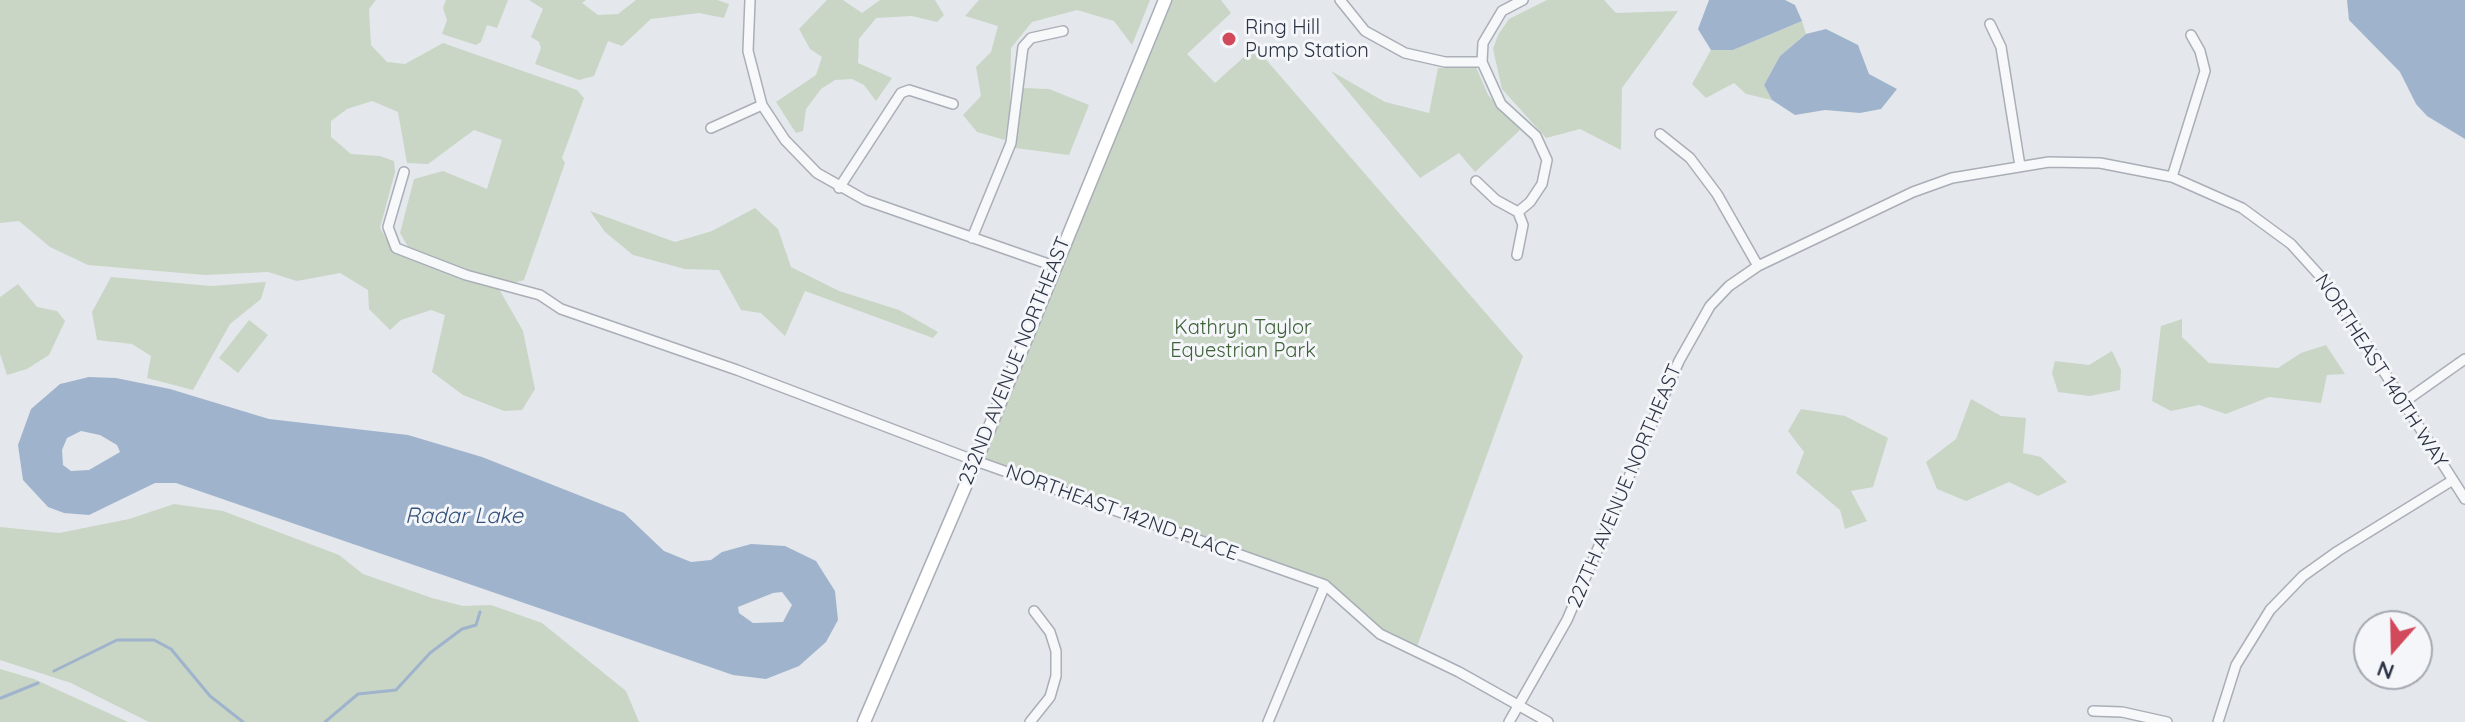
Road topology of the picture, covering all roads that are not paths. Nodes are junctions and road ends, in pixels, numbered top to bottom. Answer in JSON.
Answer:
{"nodes":[{"id":1,"x":750,"y":0,"type":"edge"},
{"id":2,"x":1165,"y":0,"type":"edge"},
{"id":3,"x":1340,"y":0,"type":"edge"},
{"id":4,"x":1523,"y":0,"type":"edge"},
{"id":5,"x":1990,"y":24,"type":"dead end"},
{"id":6,"x":1063,"y":31,"type":"dead end"},
{"id":7,"x":2191,"y":35,"type":"dead end"},
{"id":8,"x":1482,"y":62,"type":"junction"},
{"id":9,"x":953,"y":104,"type":"dead end"},
{"id":10,"x":762,"y":105,"type":"junction"},
{"id":11,"x":711,"y":128,"type":"dead end"},
{"id":12,"x":1660,"y":134,"type":"dead end"},
{"id":13,"x":2020,"y":166,"type":"junction"},
{"id":14,"x":404,"y":172,"type":"dead end"},
{"id":15,"x":2172,"y":177,"type":"junction"},
{"id":16,"x":1476,"y":181,"type":"dead end"},
{"id":17,"x":839,"y":188,"type":"junction"},
{"id":18,"x":1518,"y":212,"type":"junction"},
{"id":19,"x":972,"y":238,"type":"junction"},
{"id":20,"x":1517,"y":255,"type":"dead end"},
{"id":21,"x":1054,"y":266,"type":"junction"},
{"id":22,"x":1758,"y":266,"type":"junction"},
{"id":23,"x":2465,"y":359,"type":"edge"},
{"id":24,"x":2404,"y":402,"type":"junction"},
{"id":25,"x":976,"y":461,"type":"junction"},
{"id":26,"x":2453,"y":480,"type":"junction"},
{"id":27,"x":2465,"y":499,"type":"edge"},
{"id":28,"x":1325,"y":585,"type":"junction"},
{"id":29,"x":1034,"y":611,"type":"dead end"},
{"id":30,"x":1519,"y":705,"type":"junction"},
{"id":31,"x":2093,"y":711,"type":"dead end"},
{"id":32,"x":864,"y":722,"type":"edge"},
{"id":33,"x":1030,"y":722,"type":"edge"},
{"id":34,"x":1268,"y":722,"type":"edge"},
{"id":35,"x":1509,"y":722,"type":"edge"},
{"id":36,"x":1548,"y":722,"type":"edge"},
{"id":37,"x":2167,"y":722,"type":"edge"},
{"id":38,"x":2218,"y":722,"type":"edge"}],
"edges":[{"from":1,"to":10,"type":"street"},
{"from":2,"to":21,"type":"street","name":"232ND AVENUE NORTHEAST"},
{"from":3,"to":8,"type":"street"},
{"from":4,"to":8,"type":"street"},
{"from":5,"to":13,"type":"street"},
{"from":6,"to":19,"type":"street"},
{"from":7,"to":15,"type":"street"},
{"from":8,"to":18,"type":"street"},
{"from":9,"to":17,"type":"street"},
{"from":10,"to":11,"type":"street"},
{"from":10,"to":17,"type":"street"},
{"from":12,"to":22,"type":"street"},
{"from":13,"to":15,"type":"street","name":"NORTHEAST 140TH WAY"},
{"from":13,"to":22,"type":"street","name":"NORTHEAST 140TH WAY"},
{"from":14,"to":25,"type":"street","name":"NORTHEAST 142ND PLACE"},
{"from":15,"to":24,"type":"street","name":"NORTHEAST 140TH WAY"},
{"from":16,"to":18,"type":"street"},
{"from":17,"to":19,"type":"street"},
{"from":18,"to":20,"type":"street"},
{"from":19,"to":21,"type":"street"},
{"from":21,"to":25,"type":"street","name":"232ND AVENUE NORTHEAST"},
{"from":22,"to":30,"type":"street","name":"227TH AVENUE NORTHEAST"},
{"from":23,"to":24,"type":"street"},
{"from":24,"to":26,"type":"street","name":"NORTHEAST 140TH WAY"},
{"from":25,"to":28,"type":"street","name":"NORTHEAST 142ND PLACE"},
{"from":25,"to":32,"type":"street","name":"232ND AVENUE NORTHEAST"},
{"from":26,"to":27,"type":"street","name":"NORTHEAST 140TH WAY"},
{"from":26,"to":38,"type":"street"},
{"from":28,"to":30,"type":"street","name":"NORTHEAST 142ND PLACE"},
{"from":28,"to":34,"type":"street"},
{"from":29,"to":33,"type":"street"},
{"from":30,"to":35,"type":"street","name":"227TH AVENUE NORTHEAST"},
{"from":30,"to":36,"type":"street","name":"NORTHEAST 142ND PLACE"},
{"from":31,"to":37,"type":"street"}]}
